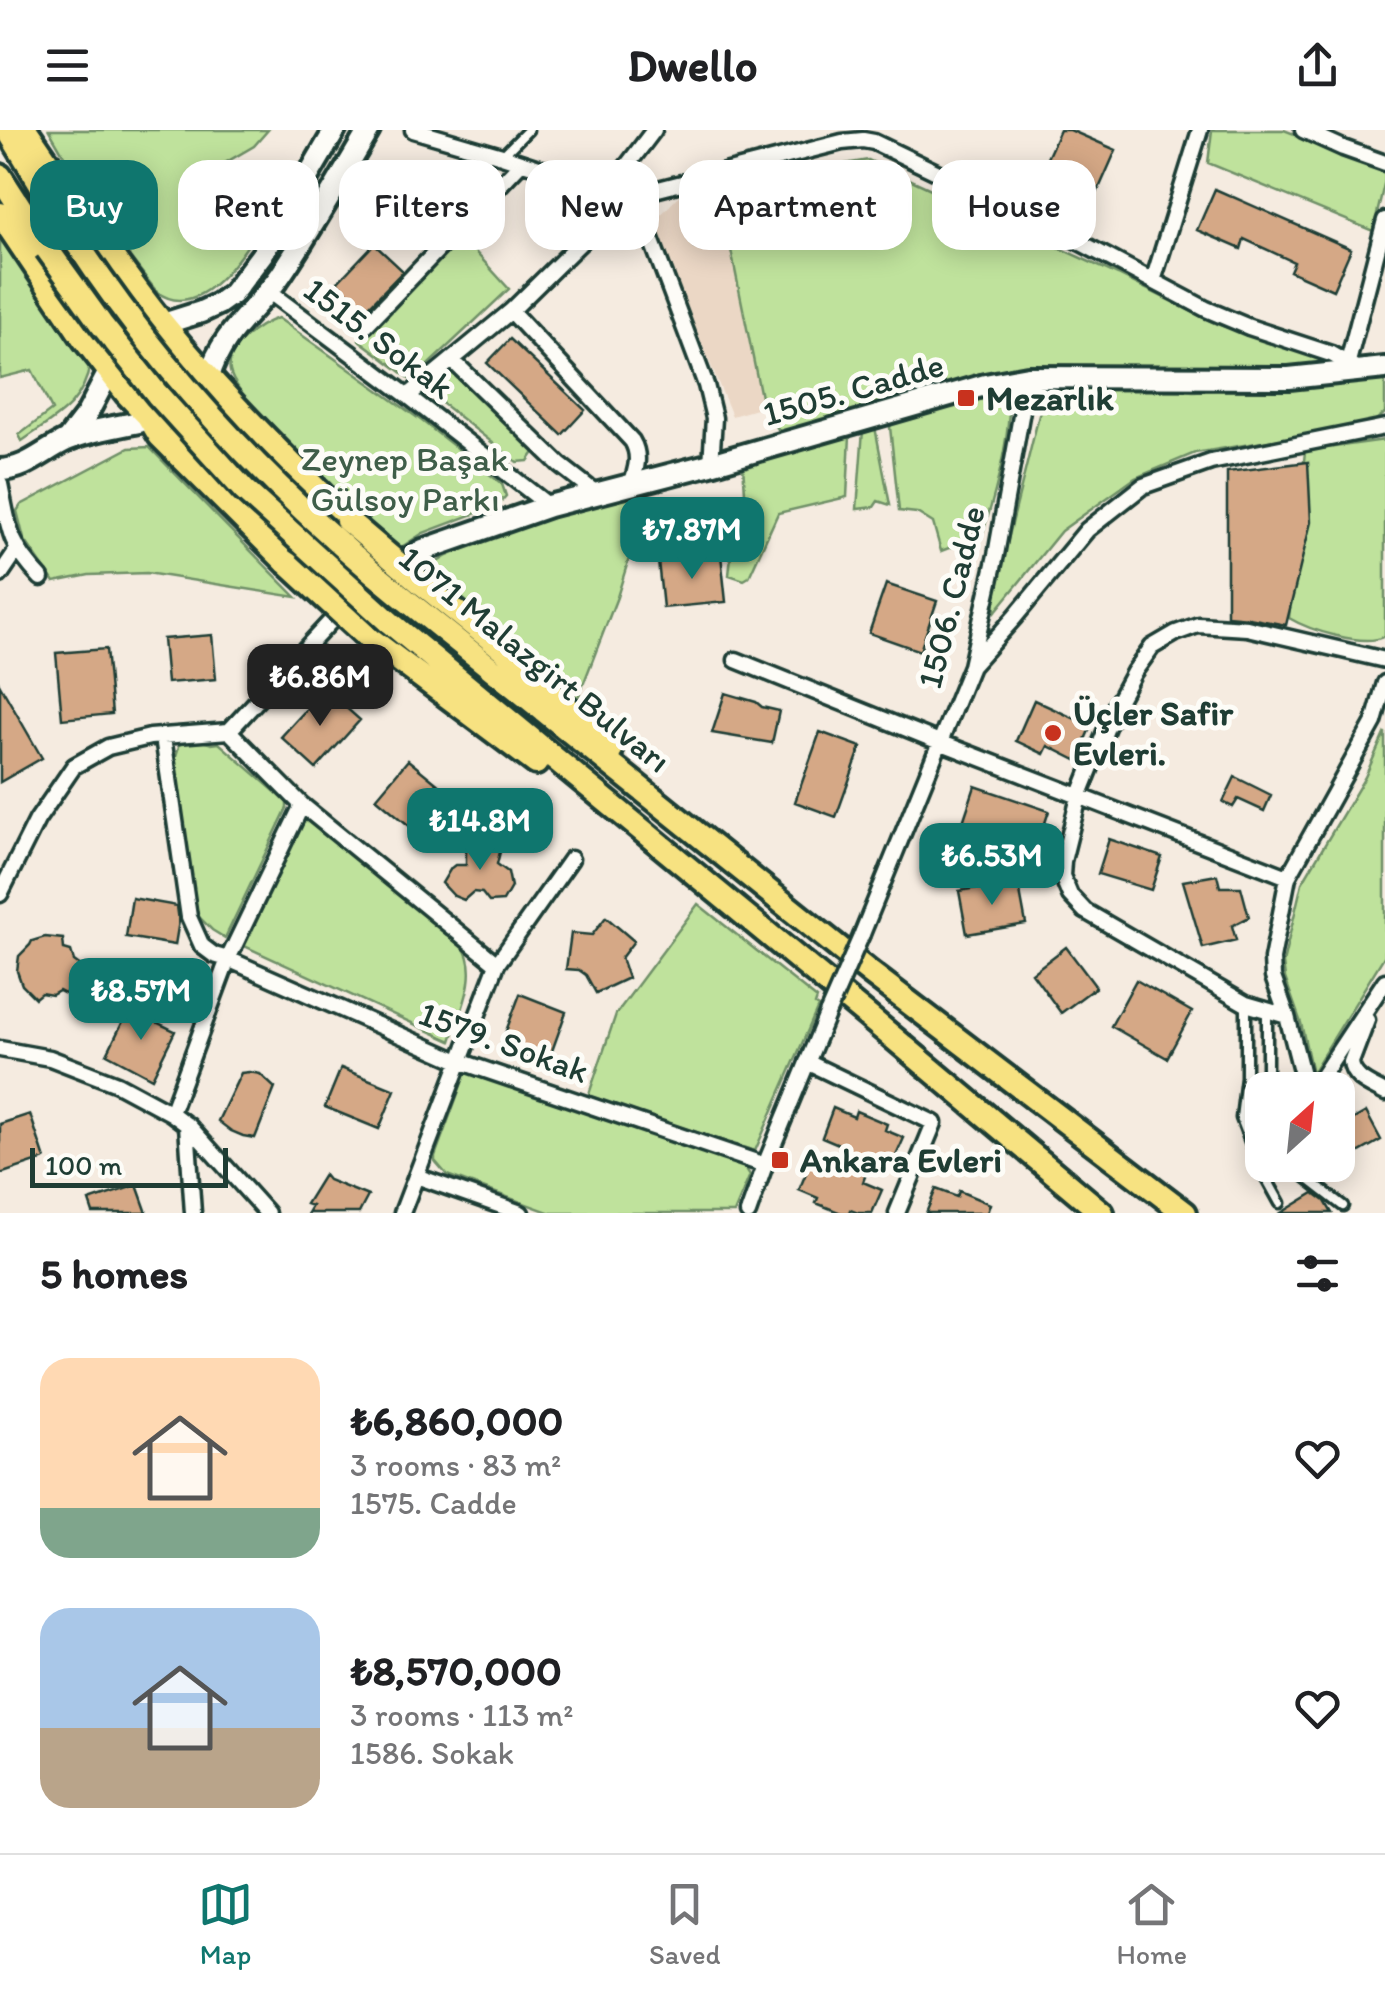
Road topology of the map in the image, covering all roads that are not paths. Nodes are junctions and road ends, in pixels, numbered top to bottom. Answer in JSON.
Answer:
{"nodes":[{"id":1,"x":8,"y":130,"type":"edge"},
{"id":2,"x":26,"y":130,"type":"edge"},
{"id":3,"x":335,"y":130,"type":"edge"},
{"id":4,"x":369,"y":130,"type":"edge"},
{"id":5,"x":413,"y":130,"type":"edge"},
{"id":6,"x":528,"y":130,"type":"edge"},
{"id":7,"x":654,"y":130,"type":"edge"},
{"id":8,"x":829,"y":130,"type":"edge"},
{"id":9,"x":1200,"y":130,"type":"edge"},
{"id":10,"x":1303,"y":130,"type":"edge"},
{"id":11,"x":873,"y":136,"type":"edge"},
{"id":12,"x":842,"y":142,"type":"junction"},
{"id":13,"x":502,"y":156,"type":"junction"},
{"id":14,"x":631,"y":160,"type":"edge"},
{"id":15,"x":520,"y":163,"type":"junction"},
{"id":16,"x":1385,"y":163,"type":"edge"},
{"id":17,"x":525,"y":165,"type":"edge"},
{"id":18,"x":0,"y":176,"type":"edge"},
{"id":19,"x":659,"y":189,"type":"edge"},
{"id":20,"x":0,"y":214,"type":"edge"},
{"id":21,"x":1385,"y":220,"type":"edge"},
{"id":22,"x":575,"y":250,"type":"edge"},
{"id":23,"x":652,"y":250,"type":"edge"},
{"id":24,"x":1153,"y":281,"type":"junction"},
{"id":25,"x":1385,"y":288,"type":"edge"},
{"id":26,"x":1367,"y":290,"type":"junction"},
{"id":27,"x":268,"y":292,"type":"junction"},
{"id":28,"x":511,"y":311,"type":"junction"},
{"id":29,"x":163,"y":324,"type":"junction"},
{"id":30,"x":365,"y":326,"type":"dead end"},
{"id":31,"x":452,"y":360,"type":"junction"},
{"id":32,"x":1353,"y":366,"type":"junction"},
{"id":33,"x":1385,"y":368,"type":"edge"},
{"id":34,"x":110,"y":370,"type":"junction"},
{"id":35,"x":208,"y":377,"type":"junction"},
{"id":36,"x":1028,"y":377,"type":"junction"},
{"id":37,"x":408,"y":396,"type":"junction"},
{"id":38,"x":148,"y":416,"type":"junction"},
{"id":39,"x":1385,"y":427,"type":"edge"},
{"id":40,"x":67,"y":440,"type":"junction"},
{"id":41,"x":711,"y":464,"type":"junction"},
{"id":42,"x":0,"y":470,"type":"edge"},
{"id":43,"x":631,"y":485,"type":"junction"},
{"id":44,"x":0,"y":488,"type":"edge"},
{"id":45,"x":596,"y":492,"type":"junction"},
{"id":46,"x":549,"y":506,"type":"junction"},
{"id":47,"x":17,"y":550,"type":"junction"},
{"id":48,"x":0,"y":574,"type":"edge"},
{"id":49,"x":41,"y":578,"type":"dead end"},
{"id":50,"x":364,"y":590,"type":"joint"},
{"id":51,"x":413,"y":592,"type":"junction"},
{"id":52,"x":736,"y":660,"type":"dead end"},
{"id":53,"x":1385,"y":660,"type":"edge"},
{"id":54,"x":971,"y":666,"type":"junction"},
{"id":55,"x":1385,"y":683,"type":"edge"},
{"id":56,"x":229,"y":731,"type":"junction"},
{"id":57,"x":163,"y":736,"type":"junction"},
{"id":58,"x":942,"y":743,"type":"junction"},
{"id":59,"x":1080,"y":797,"type":"junction"},
{"id":60,"x":302,"y":805,"type":"junction"},
{"id":61,"x":656,"y":842,"type":"junction"},
{"id":62,"x":570,"y":859,"type":"dead end"},
{"id":63,"x":1288,"y":877,"type":"junction"},
{"id":64,"x":0,"y":894,"type":"edge"},
{"id":65,"x":228,"y":960,"type":"junction"},
{"id":66,"x":497,"y":964,"type":"junction"},
{"id":67,"x":1382,"y":986,"type":"edge"},
{"id":68,"x":1246,"y":1004,"type":"junction"},
{"id":69,"x":1267,"y":1010,"type":"junction"},
{"id":70,"x":1288,"y":1016,"type":"junction"},
{"id":71,"x":0,"y":1049,"type":"edge"},
{"id":72,"x":459,"y":1061,"type":"junction"},
{"id":73,"x":807,"y":1062,"type":"junction"},
{"id":74,"x":1266,"y":1072,"type":"edge"},
{"id":75,"x":1305,"y":1072,"type":"edge"},
{"id":76,"x":1322,"y":1072,"type":"edge"},
{"id":77,"x":1385,"y":1093,"type":"edge"},
{"id":78,"x":171,"y":1113,"type":"junction"},
{"id":79,"x":187,"y":1124,"type":"junction"},
{"id":80,"x":765,"y":1165,"type":"junction"},
{"id":81,"x":416,"y":1176,"type":"junction"},
{"id":82,"x":1312,"y":1182,"type":"edge"},
{"id":83,"x":1280,"y":1203,"type":"dead end"},
{"id":84,"x":1343,"y":1206,"type":"dead end"},
{"id":85,"x":193,"y":1213,"type":"edge"},
{"id":86,"x":266,"y":1213,"type":"edge"},
{"id":87,"x":402,"y":1213,"type":"edge"},
{"id":88,"x":520,"y":1213,"type":"edge"},
{"id":89,"x":748,"y":1213,"type":"edge"},
{"id":90,"x":898,"y":1213,"type":"edge"},
{"id":91,"x":1102,"y":1213,"type":"edge"},
{"id":92,"x":1185,"y":1213,"type":"edge"}],
"edges":[{"from":1,"to":51,"type":"main road","name":"1071 Malazgirt Bulvarı","bridge":true},
{"from":2,"to":29,"type":"main road","name":"1071 Malazgirt Bulvarı"},
{"from":3,"to":29,"type":"street"},
{"from":4,"to":27,"type":"street"},
{"from":5,"to":13,"type":"street"},
{"from":6,"to":13,"type":"lane"},
{"from":7,"to":14,"type":"street"},
{"from":8,"to":12,"type":"street"},
{"from":9,"to":24,"type":"street"},
{"from":10,"to":16,"type":"street"},
{"from":11,"to":12,"type":"street"},
{"from":11,"to":24,"type":"street"},
{"from":12,"to":19,"type":"street"},
{"from":13,"to":15,"type":"street"},
{"from":15,"to":17,"type":"street"},
{"from":15,"to":30,"type":"street"},
{"from":18,"to":61,"type":"main road","name":"1071 Malazgirt Bulvarı","bridge":true},
{"from":20,"to":34,"type":"main road","name":"1071 Malazgirt Bulvarı"},
{"from":21,"to":26,"type":"street"},
{"from":22,"to":28,"type":"street"},
{"from":23,"to":41,"type":"street"},
{"from":24,"to":32,"type":"street"},
{"from":25,"to":26,"type":"street"},
{"from":26,"to":32,"type":"street"},
{"from":27,"to":35,"type":"street"},
{"from":27,"to":37,"type":"street","name":"1515. Sokak"},
{"from":28,"to":31,"type":"street"},
{"from":28,"to":43,"type":"street"},
{"from":29,"to":34,"type":"main road"},
{"from":29,"to":35,"type":"main road","name":"1071 Malazgirt Bulvarı"},
{"from":31,"to":37,"type":"street"},
{"from":31,"to":45,"type":"street"},
{"from":32,"to":33,"type":"street","name":"1505. Cadde"},
{"from":32,"to":36,"type":"street","name":"1505. Cadde"},
{"from":34,"to":38,"type":"main road","name":"1071 Malazgirt Bulvarı"},
{"from":34,"to":40,"type":"street"},
{"from":35,"to":38,"type":"main road"},
{"from":35,"to":51,"type":"main road","name":"1071 Malazgirt Bulvarı","bridge":true},
{"from":36,"to":41,"type":"street","name":"1505. Cadde"},
{"from":36,"to":54,"type":"street","name":"1506. Cadde"},
{"from":37,"to":46,"type":"street","name":"1515. Sokak"},
{"from":38,"to":40,"type":"street"},
{"from":38,"to":61,"type":"main road","name":"1071 Malazgirt Bulvarı","bridge":true},
{"from":39,"to":54,"type":"street"},
{"from":40,"to":42,"type":"street"},
{"from":41,"to":43,"type":"street","name":"1505. Cadde"},
{"from":43,"to":45,"type":"street","name":"1505. Cadde"},
{"from":44,"to":47,"type":"street"},
{"from":45,"to":46,"type":"street","name":"1505. Cadde"},
{"from":46,"to":50,"type":"street","name":"1505. Cadde"},
{"from":47,"to":48,"type":"street"},
{"from":47,"to":49,"type":"street"},
{"from":50,"to":56,"type":"street"},
{"from":51,"to":92,"type":"main road","name":"1071 Malazgirt Bulvarı"},
{"from":52,"to":58,"type":"street"},
{"from":53,"to":59,"type":"street"},
{"from":54,"to":58,"type":"street","name":"1506. Cadde"},
{"from":55,"to":63,"type":"street"},
{"from":56,"to":57,"type":"street"},
{"from":56,"to":60,"type":"street"},
{"from":57,"to":64,"type":"street"},
{"from":57,"to":65,"type":"street","name":"1579. Sokak"},
{"from":58,"to":59,"type":"street"},
{"from":58,"to":73,"type":"street","name":"1506. Cadde","bridge":true},
{"from":59,"to":63,"type":"street"},
{"from":59,"to":68,"type":"street"},
{"from":60,"to":65,"type":"street"},
{"from":60,"to":66,"type":"street"},
{"from":61,"to":91,"type":"main road","name":"1071 Malazgirt Bulvarı"},
{"from":62,"to":66,"type":"street"},
{"from":63,"to":70,"type":"street"},
{"from":65,"to":72,"type":"street","name":"1579. Sokak"},
{"from":65,"to":78,"type":"street"},
{"from":66,"to":72,"type":"street"},
{"from":67,"to":76,"type":"street"},
{"from":67,"to":77,"type":"street"},
{"from":68,"to":69,"type":"street"},
{"from":68,"to":83,"type":"lane"},
{"from":69,"to":70,"type":"street"},
{"from":69,"to":74,"type":"lane"},
{"from":70,"to":75,"type":"street"},
{"from":71,"to":78,"type":"street"},
{"from":72,"to":80,"type":"street","name":"1579. Sokak"},
{"from":72,"to":81,"type":"street"},
{"from":73,"to":80,"type":"street","name":"1506. Cadde"},
{"from":73,"to":90,"type":"street"},
{"from":78,"to":79,"type":"street"},
{"from":79,"to":85,"type":"street"},
{"from":79,"to":86,"type":"street"},
{"from":80,"to":89,"type":"street","name":"1506. Cadde"},
{"from":81,"to":87,"type":"street"},
{"from":81,"to":88,"type":"street"},
{"from":82,"to":84,"type":"lane"}]}
